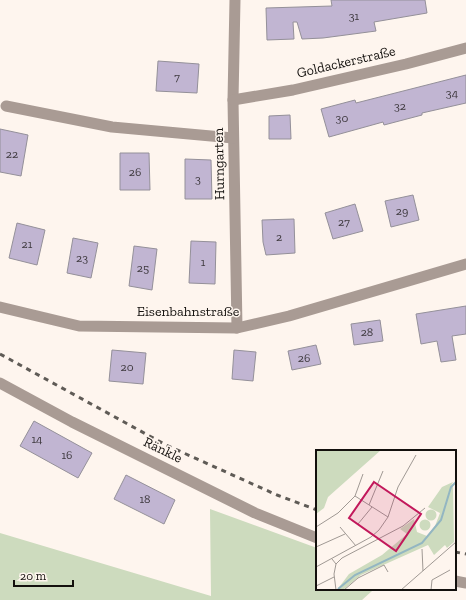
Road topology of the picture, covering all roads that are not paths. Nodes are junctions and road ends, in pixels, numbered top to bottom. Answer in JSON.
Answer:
{"nodes":[{"id":1,"x":235,"y":0,"type":"edge"},
{"id":2,"x":466,"y":48,"type":"edge"},
{"id":3,"x":232,"y":100,"type":"junction"},
{"id":4,"x":6,"y":106,"type":"dead end"},
{"id":5,"x":233,"y":138,"type":"junction"},
{"id":6,"x":466,"y":264,"type":"edge"},
{"id":7,"x":0,"y":307,"type":"edge"},
{"id":8,"x":237,"y":328,"type":"junction"},
{"id":9,"x":0,"y":383,"type":"edge"},
{"id":10,"x":316,"y":538,"type":"edge"},
{"id":11,"x":456,"y":580,"type":"edge"},
{"id":12,"x":466,"y":583,"type":"edge"}],
"edges":[{"from":1,"to":3,"type":"street","name":"Hurngarten"},
{"from":2,"to":3,"type":"street","name":"Goldackerstraße"},
{"from":3,"to":5,"type":"street","name":"Hurngarten"},
{"from":4,"to":5,"type":"street"},
{"from":5,"to":8,"type":"street","name":"Hurngarten"},
{"from":6,"to":8,"type":"street","name":"Eisenbahnstraße"},
{"from":7,"to":8,"type":"street","name":"Eisenbahnstraße"},
{"from":9,"to":10,"type":"street","name":"Ränkle"},
{"from":11,"to":12,"type":"street"}]}
